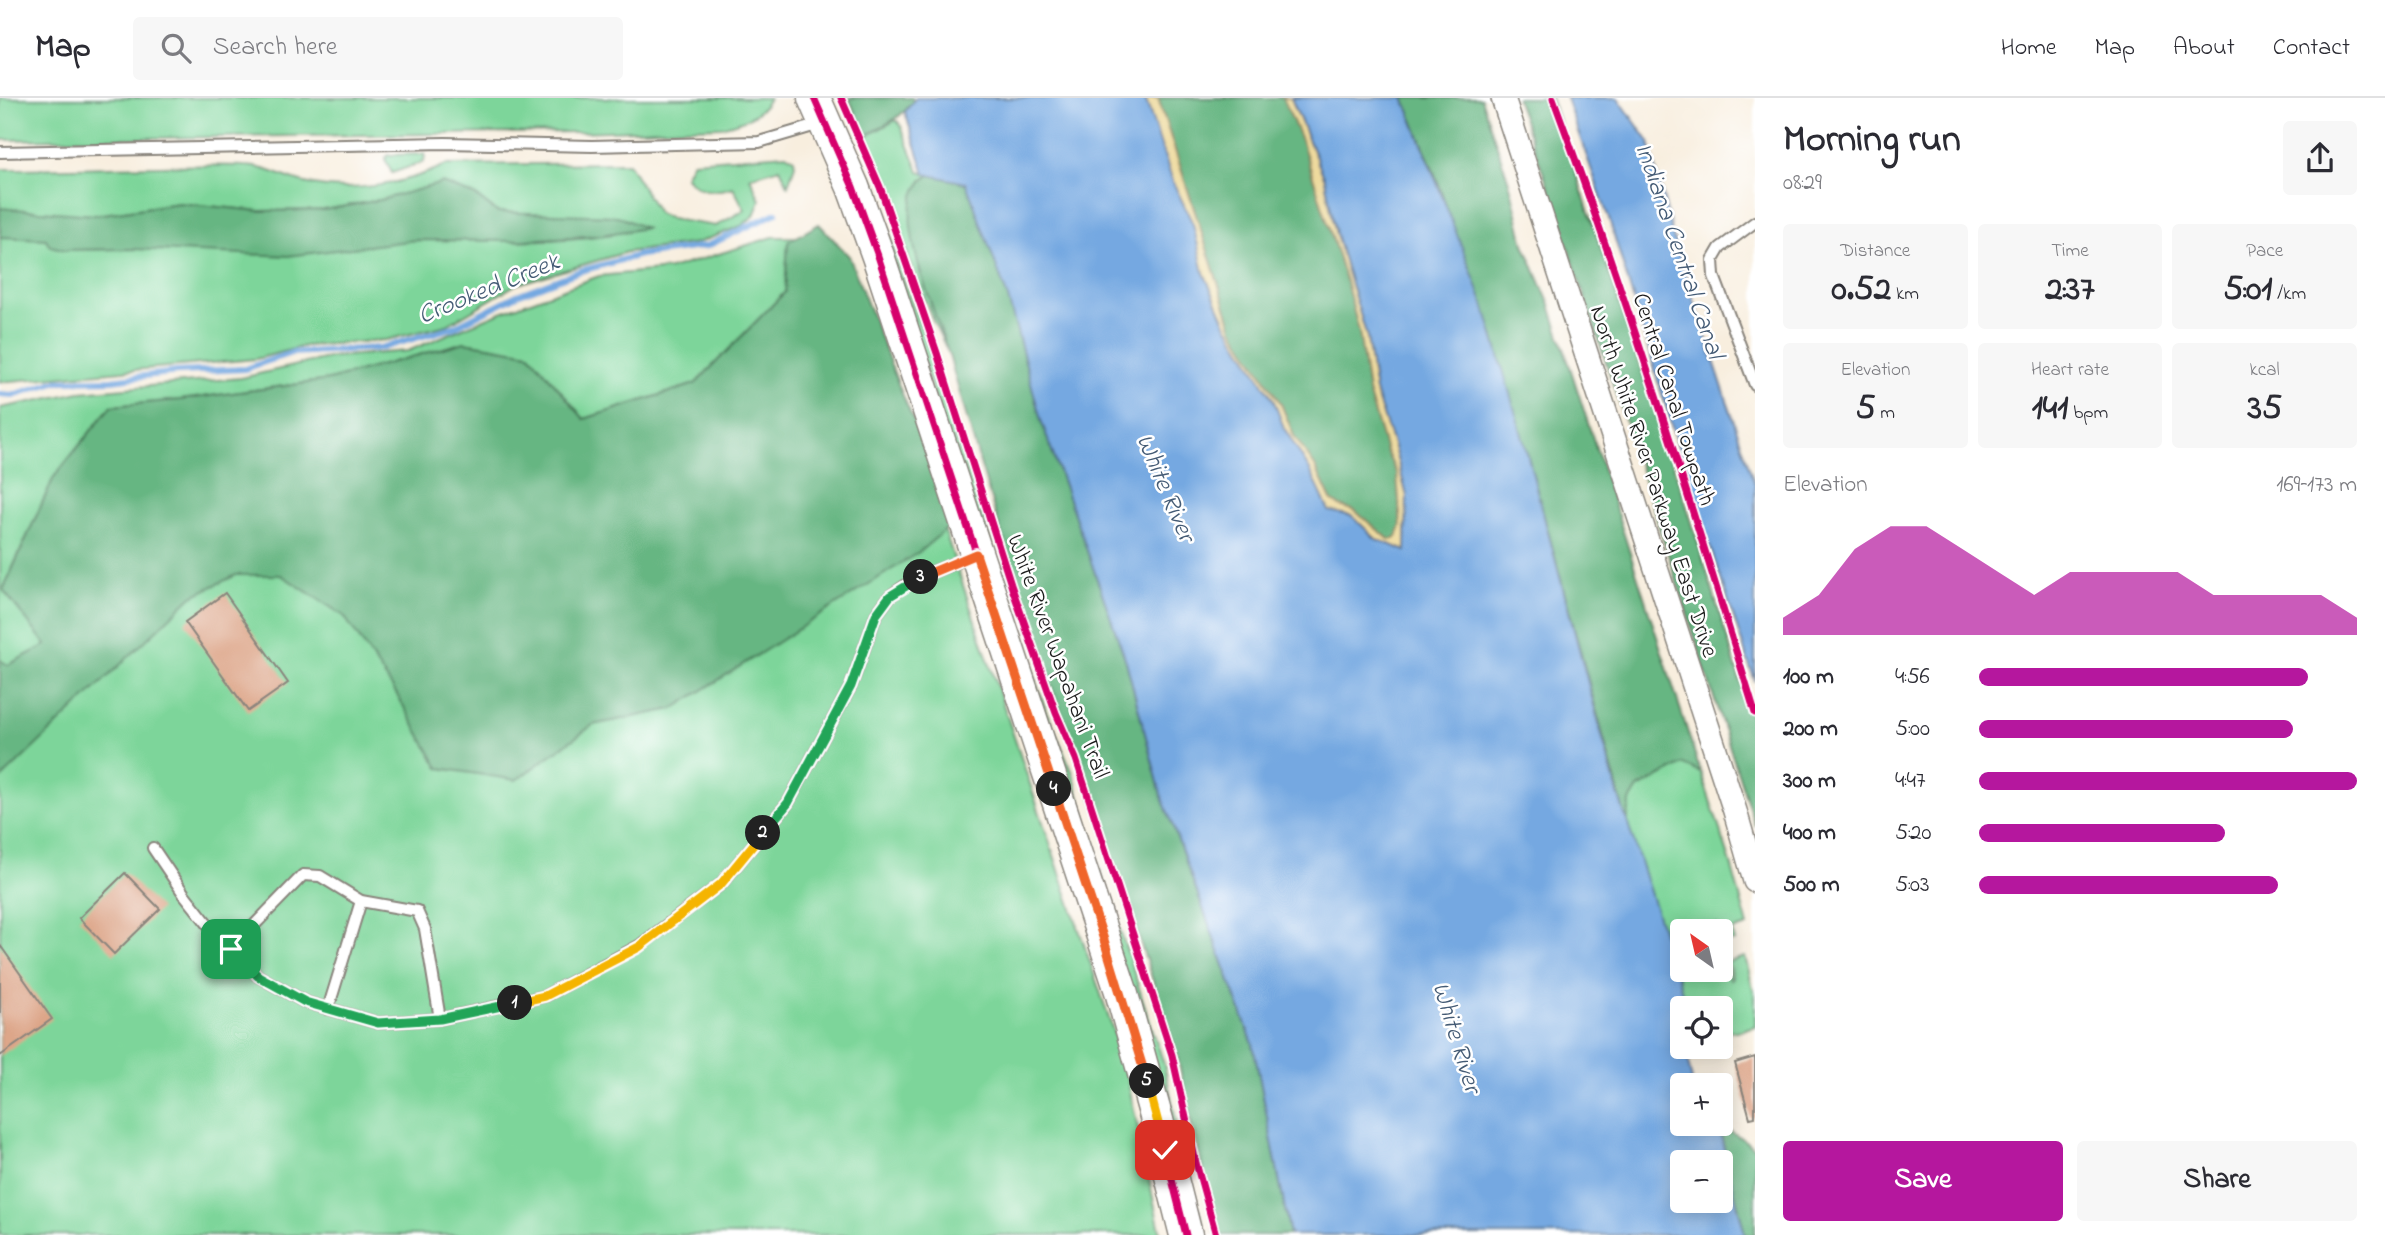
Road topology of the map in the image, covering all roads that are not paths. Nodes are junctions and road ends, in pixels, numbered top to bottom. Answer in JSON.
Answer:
{"nodes":[{"id":1,"x":1503,"y":98,"type":"edge"},
{"id":2,"x":820,"y":110,"type":"edge"},
{"id":3,"x":0,"y":152,"type":"edge"},
{"id":4,"x":1755,"y":222,"type":"edge"},
{"id":5,"x":1755,"y":385,"type":"edge"},
{"id":6,"x":976,"y":554,"type":"junction"},
{"id":7,"x":153,"y":848,"type":"dead end"},
{"id":8,"x":1755,"y":881,"type":"edge"},
{"id":9,"x":361,"y":901,"type":"junction"},
{"id":10,"x":231,"y":949,"type":"junction"},
{"id":11,"x":328,"y":1009,"type":"junction"},
{"id":12,"x":440,"y":1019,"type":"junction"},
{"id":13,"x":1186,"y":1235,"type":"edge"}],
"edges":[{"from":1,"to":8,"type":"street","name":"North White River Parkway East Drive"},
{"from":2,"to":3,"type":"lane"},
{"from":2,"to":6,"type":"street"},
{"from":4,"to":5,"type":"lane"},
{"from":6,"to":12,"type":"lane"},
{"from":6,"to":13,"type":"street"},
{"from":7,"to":10,"type":"lane"},
{"from":9,"to":10,"type":"lane"},
{"from":9,"to":11,"type":"lane"},
{"from":9,"to":12,"type":"lane"},
{"from":10,"to":11,"type":"lane"},
{"from":11,"to":12,"type":"lane"}]}
